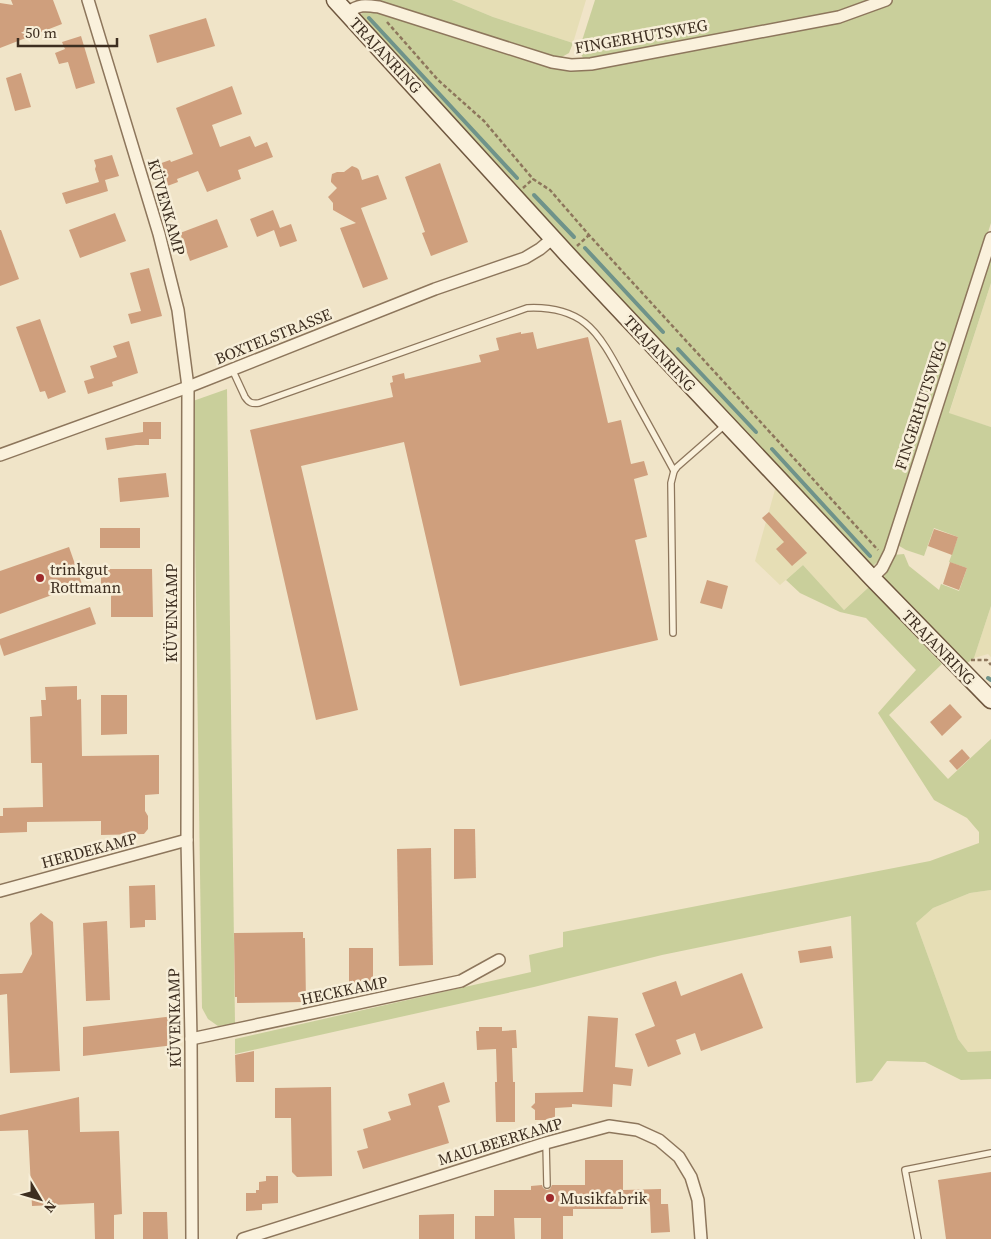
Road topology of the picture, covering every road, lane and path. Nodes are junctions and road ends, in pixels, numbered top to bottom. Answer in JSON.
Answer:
{"nodes":[{"id":1,"x":88,"y":0,"type":"edge"},
{"id":2,"x":335,"y":0,"type":"edge"},
{"id":3,"x":886,"y":0,"type":"edge"},
{"id":4,"x":347,"y":13,"type":"junction"},
{"id":5,"x":384,"y":19,"type":"dead end"},
{"id":6,"x":553,"y":238,"type":"junction"},
{"id":7,"x":991,"y":238,"type":"edge"},
{"id":8,"x":232,"y":369,"type":"junction"},
{"id":9,"x":188,"y":387,"type":"junction"},
{"id":10,"x":727,"y":423,"type":"junction"},
{"id":11,"x":0,"y":455,"type":"edge"},
{"id":12,"x":674,"y":471,"type":"junction"},
{"id":13,"x":877,"y":573,"type":"junction"},
{"id":14,"x":673,"y":633,"type":"dead end"},
{"id":15,"x":967,"y":660,"type":"dead end"},
{"id":16,"x":991,"y":665,"type":"edge"},
{"id":17,"x":991,"y":700,"type":"edge"},
{"id":18,"x":187,"y":840,"type":"junction"},
{"id":19,"x":0,"y":891,"type":"edge"},
{"id":20,"x":499,"y":960,"type":"dead end"},
{"id":21,"x":191,"y":1039,"type":"junction"},
{"id":22,"x":546,"y":1143,"type":"junction"},
{"id":23,"x":991,"y":1153,"type":"edge"},
{"id":24,"x":547,"y":1185,"type":"dead end"},
{"id":25,"x":192,"y":1239,"type":"edge"},
{"id":26,"x":243,"y":1239,"type":"edge"},
{"id":27,"x":701,"y":1239,"type":"edge"},
{"id":28,"x":918,"y":1239,"type":"edge"}],
"edges":[{"from":1,"to":9,"type":"street","name":"KÜVENKAMP"},
{"from":2,"to":4,"type":"main road","name":"TRAJANRING"},
{"from":3,"to":4,"type":"street","name":"FINGERHUTSWEG"},
{"from":4,"to":6,"type":"main road","name":"TRAJANRING"},
{"from":5,"to":13,"type":"path"},
{"from":6,"to":8,"type":"street","name":"BOXTELSTRASSE"},
{"from":6,"to":10,"type":"main road","name":"TRAJANRING"},
{"from":7,"to":13,"type":"street","name":"FINGERHUTSWEG"},
{"from":8,"to":9,"type":"street","name":"BOXTELSTRASSE"},
{"from":8,"to":12,"type":"lane"},
{"from":9,"to":11,"type":"street","name":"BOXTELSTRASSE"},
{"from":9,"to":18,"type":"street","name":"KÜVENKAMP"},
{"from":10,"to":12,"type":"lane"},
{"from":10,"to":13,"type":"main road","name":"TRAJANRING"},
{"from":12,"to":14,"type":"lane"},
{"from":13,"to":17,"type":"main road","name":"TRAJANRING"},
{"from":15,"to":16,"type":"path"},
{"from":18,"to":19,"type":"street","name":"HERDEKAMP"},
{"from":18,"to":21,"type":"street","name":"KÜVENKAMP"},
{"from":20,"to":21,"type":"street","name":"HECKKAMP"},
{"from":21,"to":25,"type":"street","name":"KÜVENKAMP"},
{"from":22,"to":24,"type":"lane"},
{"from":22,"to":26,"type":"street","name":"MAULBEERKAMP"},
{"from":22,"to":27,"type":"street","name":"MAULBEERKAMP"},
{"from":23,"to":28,"type":"lane"}]}
